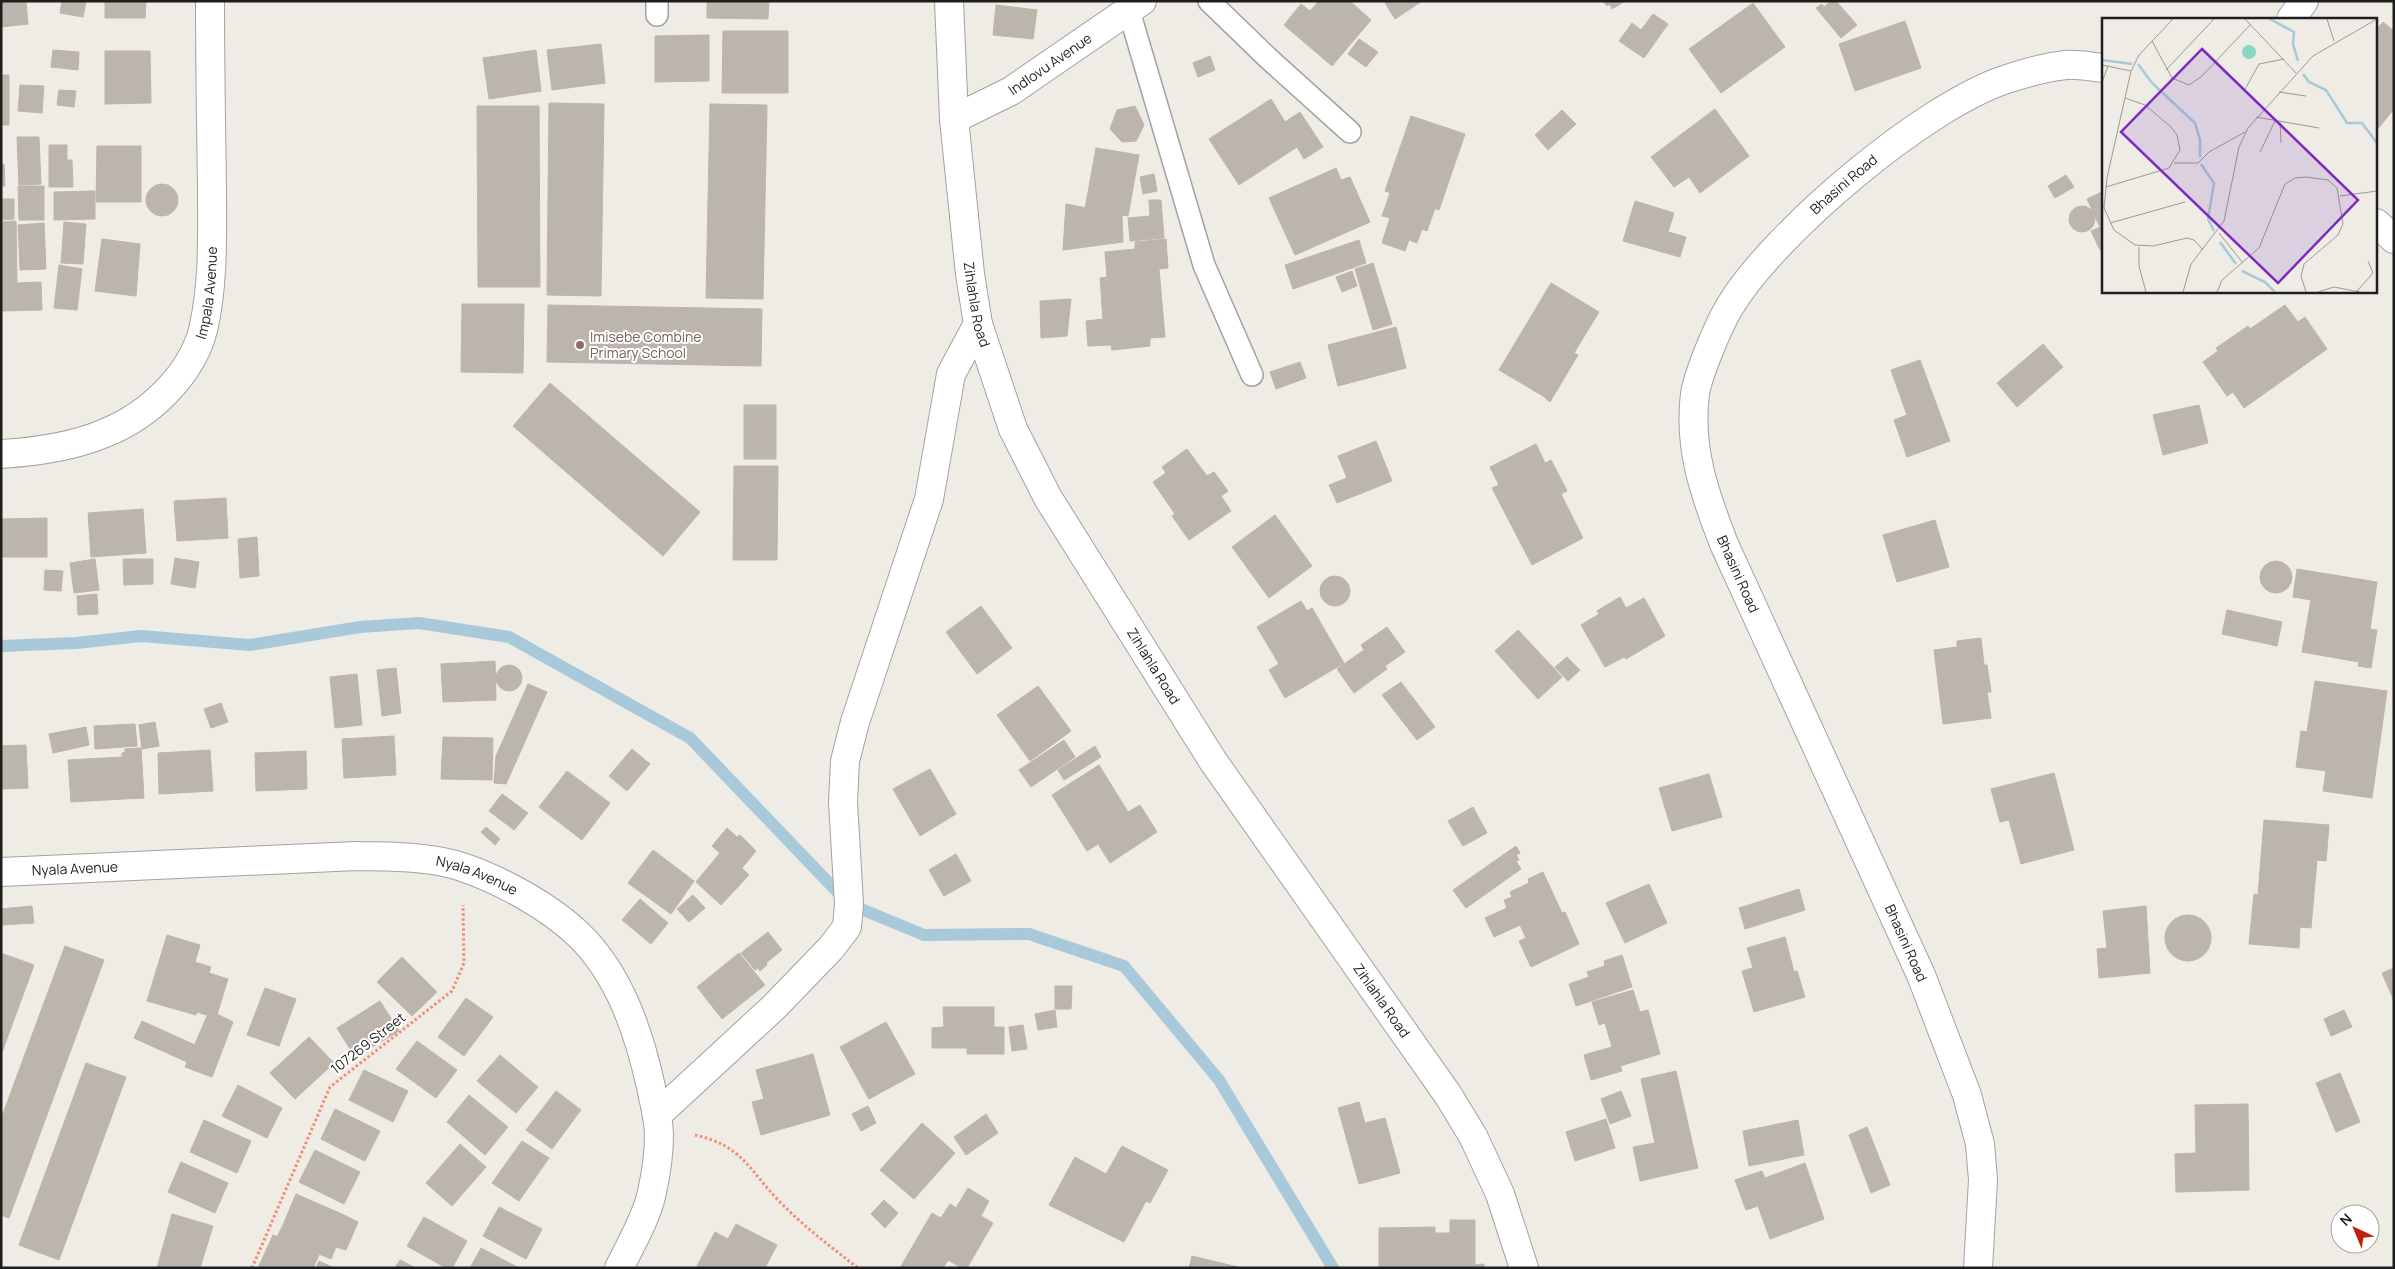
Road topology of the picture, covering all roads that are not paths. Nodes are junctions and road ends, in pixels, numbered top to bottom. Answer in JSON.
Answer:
{"nodes":[{"id":1,"x":210,"y":1,"type":"edge"},
{"id":2,"x":949,"y":1,"type":"edge"},
{"id":3,"x":1209,"y":1,"type":"edge"},
{"id":4,"x":2304,"y":1,"type":"edge"},
{"id":5,"x":1136,"y":6,"type":"edge"},
{"id":6,"x":2292,"y":18,"type":"edge"},
{"id":7,"x":2102,"y":68,"type":"edge"},
{"id":8,"x":954,"y":118,"type":"junction"},
{"id":9,"x":1350,"y":132,"type":"dead end"},
{"id":10,"x":2378,"y":225,"type":"edge"},
{"id":11,"x":2394,"y":239,"type":"edge"},
{"id":12,"x":978,"y":324,"type":"junction"},
{"id":13,"x":1252,"y":375,"type":"dead end"},
{"id":14,"x":1,"y":454,"type":"edge"},
{"id":15,"x":1,"y":872,"type":"edge"},
{"id":16,"x":658,"y":1125,"type":"junction"},
{"id":17,"x":619,"y":1268,"type":"edge"},
{"id":18,"x":1524,"y":1268,"type":"edge"},
{"id":19,"x":1978,"y":1268,"type":"edge"}],
"edges":[{"from":1,"to":14,"type":"street","name":"Impala Avenue"},
{"from":2,"to":8,"type":"street","name":"Zihlahla Road"},
{"from":3,"to":9,"type":"lane"},
{"from":4,"to":6,"type":"street"},
{"from":5,"to":8,"type":"street","name":"Indlovu Avenue"},
{"from":5,"to":13,"type":"lane"},
{"from":7,"to":19,"type":"street","name":"Bhasini Road"},
{"from":8,"to":12,"type":"street","name":"Zihlahla Road"},
{"from":10,"to":11,"type":"street"},
{"from":12,"to":16,"type":"street"},
{"from":12,"to":18,"type":"street","name":"Zihlahla Road"},
{"from":15,"to":16,"type":"street","name":"Nyala Avenue"},
{"from":16,"to":17,"type":"street","name":"Nyala Avenue"}]}
